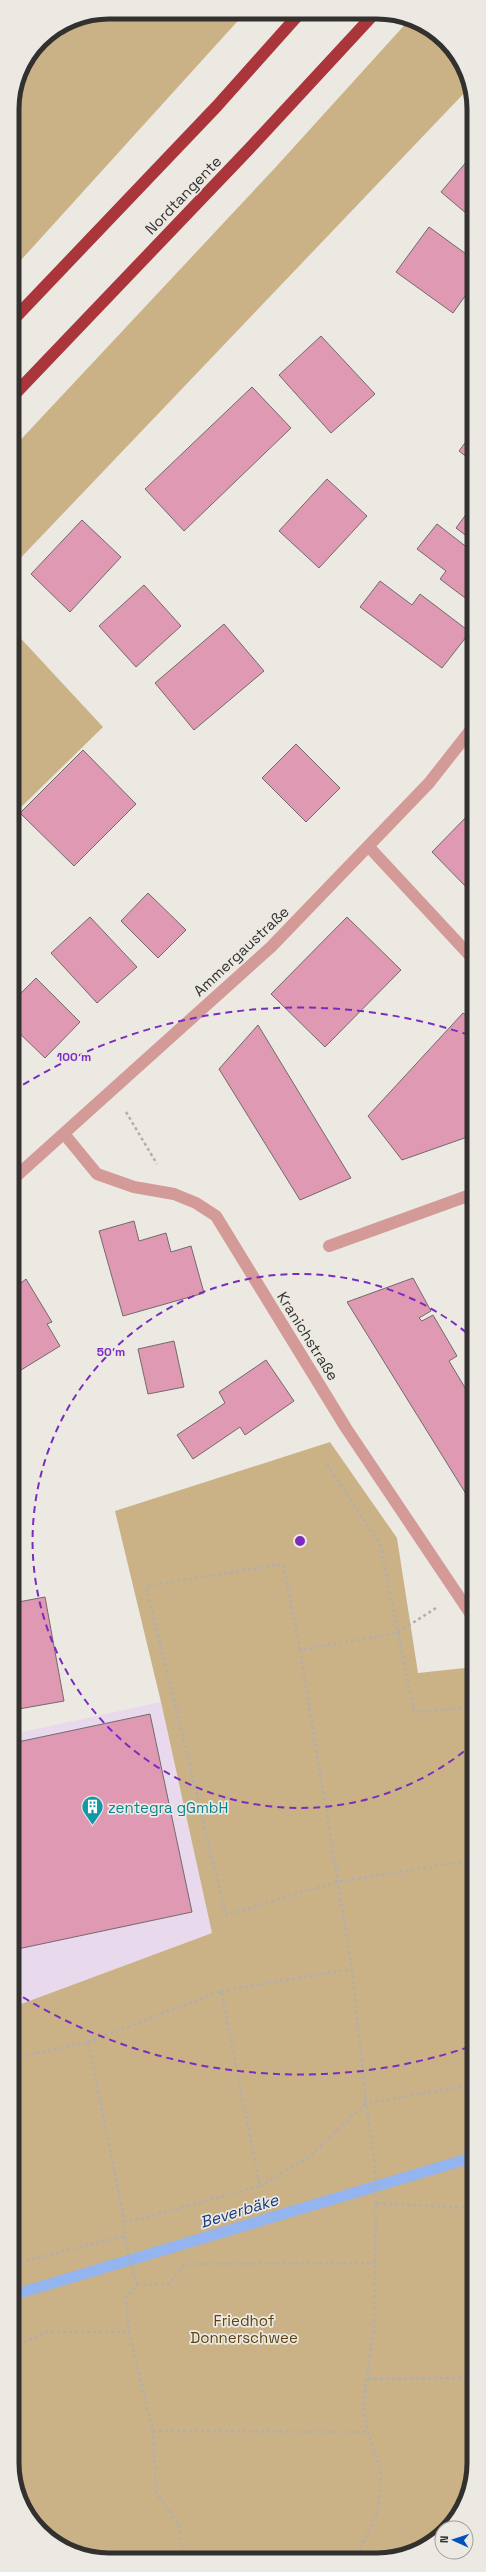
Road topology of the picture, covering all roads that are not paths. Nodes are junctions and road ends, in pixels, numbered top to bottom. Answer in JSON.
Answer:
{"nodes":[{"id":1,"x":295,"y":19,"type":"edge"},
{"id":2,"x":369,"y":19,"type":"edge"},
{"id":3,"x":19,"y":314,"type":"edge"},
{"id":4,"x":19,"y":389,"type":"edge"},
{"id":5,"x":467,"y":735,"type":"edge"},
{"id":6,"x":369,"y":847,"type":"junction"},
{"id":7,"x":467,"y":953,"type":"edge"},
{"id":8,"x":65,"y":1135,"type":"junction"},
{"id":9,"x":19,"y":1174,"type":"edge"},
{"id":10,"x":467,"y":1197,"type":"edge"},
{"id":11,"x":329,"y":1246,"type":"dead end"},
{"id":12,"x":467,"y":1610,"type":"edge"}],
"edges":[{"from":1,"to":3,"type":"highway"},
{"from":2,"to":4,"type":"highway","name":"Nordtangente"},
{"from":5,"to":6,"type":"street","name":"Ammergaustraße"},
{"from":6,"to":7,"type":"street"},
{"from":6,"to":8,"type":"street","name":"Ammergaustraße"},
{"from":8,"to":9,"type":"street","name":"Ammergaustraße"},
{"from":8,"to":12,"type":"street","name":"Kranichstraße"},
{"from":10,"to":11,"type":"street"}]}
